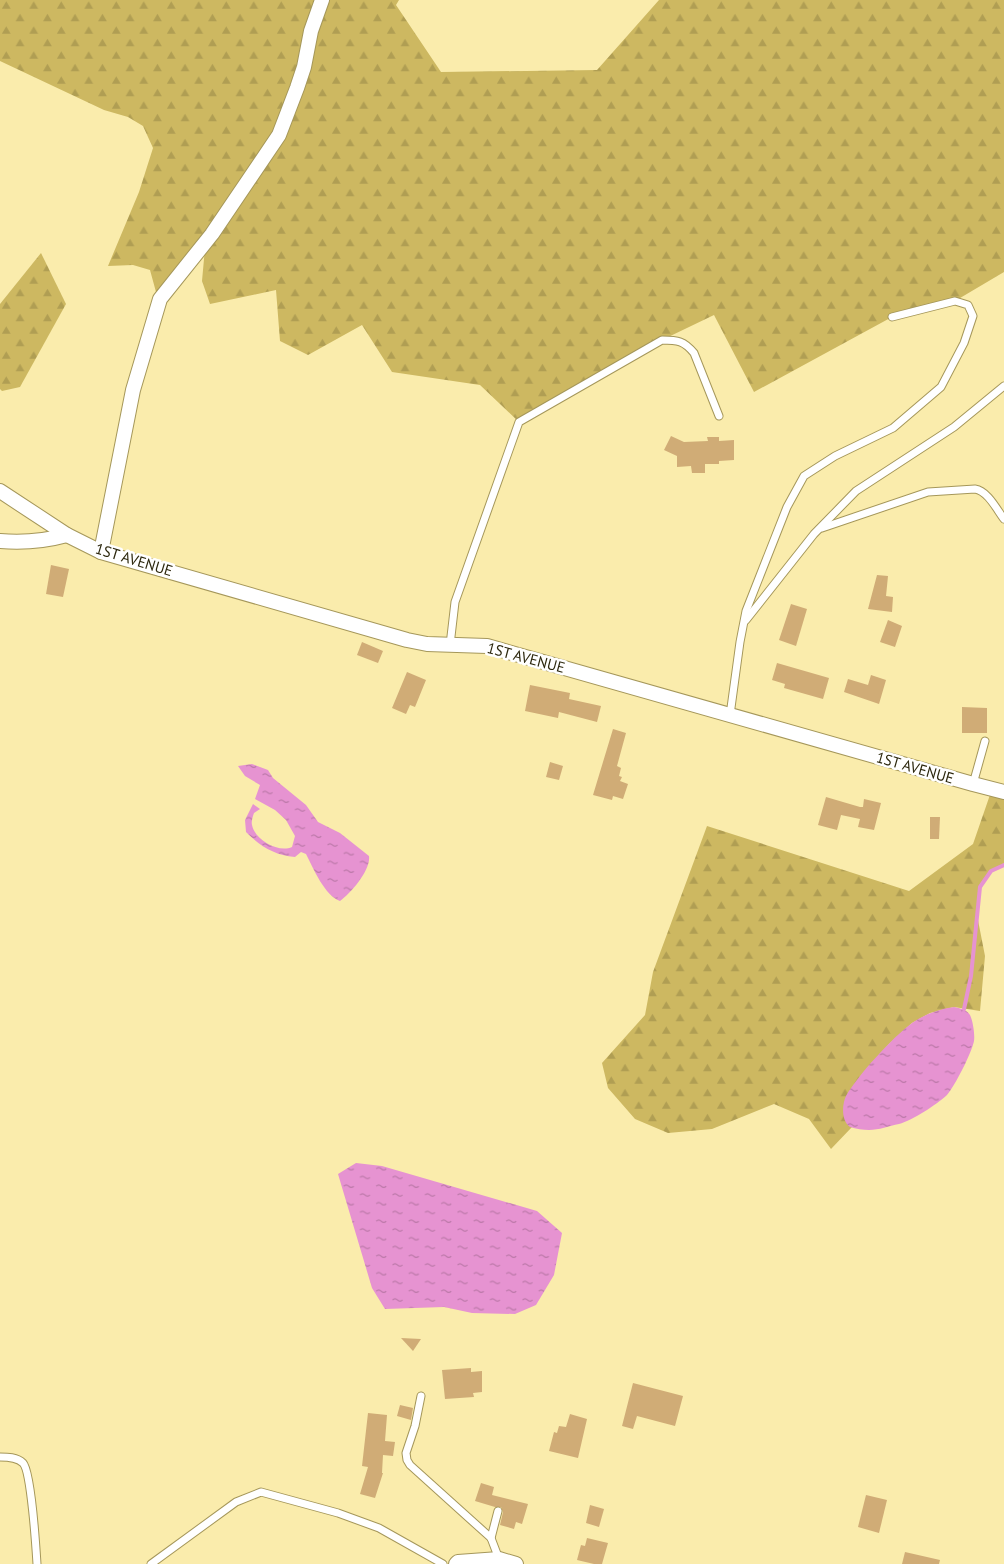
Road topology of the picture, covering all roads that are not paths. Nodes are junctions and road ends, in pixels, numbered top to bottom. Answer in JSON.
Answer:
{"nodes":[{"id":1,"x":322,"y":0,"type":"edge"},
{"id":2,"x":892,"y":318,"type":"dead end"},
{"id":3,"x":1004,"y":386,"type":"edge"},
{"id":4,"x":719,"y":416,"type":"dead end"},
{"id":5,"x":0,"y":492,"type":"edge"},
{"id":6,"x":1004,"y":520,"type":"edge"},
{"id":7,"x":819,"y":528,"type":"junction"},
{"id":8,"x":67,"y":535,"type":"junction"},
{"id":9,"x":0,"y":541,"type":"edge"},
{"id":10,"x":101,"y":552,"type":"junction"},
{"id":11,"x":744,"y":622,"type":"junction"},
{"id":12,"x":450,"y":645,"type":"junction"},
{"id":13,"x":730,"y":715,"type":"junction"},
{"id":14,"x":985,"y":741,"type":"dead end"},
{"id":15,"x":973,"y":784,"type":"junction"},
{"id":16,"x":1004,"y":792,"type":"edge"},
{"id":17,"x":421,"y":1396,"type":"dead end"},
{"id":18,"x":0,"y":1457,"type":"edge"},
{"id":19,"x":498,"y":1511,"type":"dead end"},
{"id":20,"x":491,"y":1538,"type":"junction"},
{"id":21,"x":499,"y":1559,"type":"junction"},
{"id":22,"x":37,"y":1564,"type":"edge"},
{"id":23,"x":151,"y":1564,"type":"edge"},
{"id":24,"x":443,"y":1564,"type":"edge"},
{"id":25,"x":456,"y":1564,"type":"edge"},
{"id":26,"x":516,"y":1564,"type":"edge"}],
"edges":[{"from":1,"to":10,"type":"street"},
{"from":2,"to":11,"type":"lane"},
{"from":3,"to":7,"type":"lane"},
{"from":4,"to":12,"type":"lane"},
{"from":5,"to":8,"type":"street","name":"1ST AVENUE"},
{"from":6,"to":7,"type":"lane"},
{"from":7,"to":11,"type":"lane"},
{"from":8,"to":9,"type":"street"},
{"from":8,"to":10,"type":"street","name":"1ST AVENUE"},
{"from":10,"to":12,"type":"street","name":"1ST AVENUE"},
{"from":11,"to":13,"type":"lane"},
{"from":12,"to":13,"type":"street","name":"1ST AVENUE"},
{"from":13,"to":15,"type":"street","name":"1ST AVENUE"},
{"from":14,"to":15,"type":"lane"},
{"from":15,"to":16,"type":"street","name":"1ST AVENUE"},
{"from":17,"to":20,"type":"lane"},
{"from":18,"to":22,"type":"lane"},
{"from":19,"to":20,"type":"lane"},
{"from":20,"to":21,"type":"lane"},
{"from":21,"to":25,"type":"street"},
{"from":21,"to":26,"type":"street"},
{"from":23,"to":24,"type":"lane"}]}
